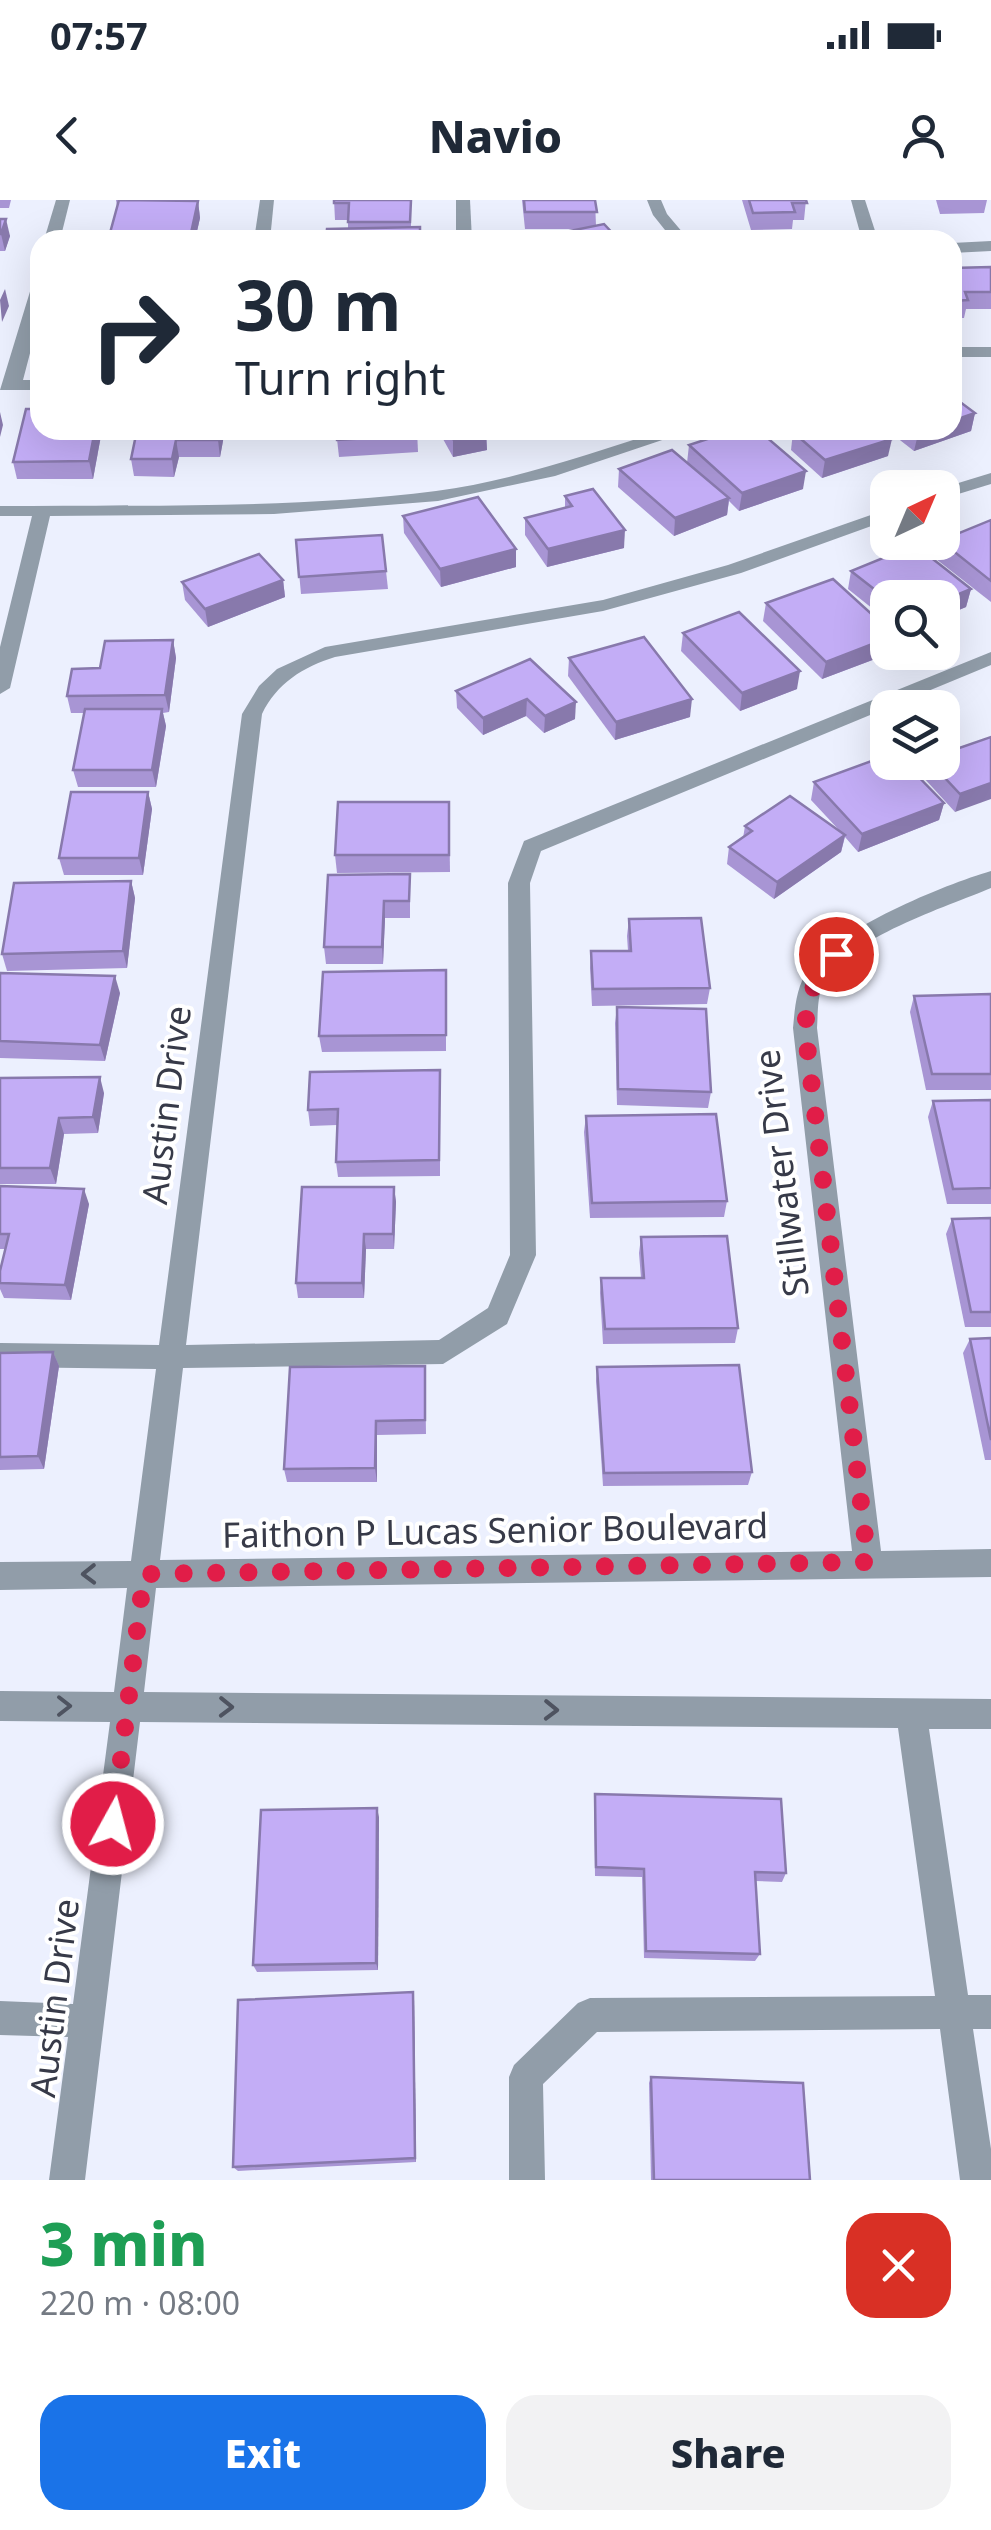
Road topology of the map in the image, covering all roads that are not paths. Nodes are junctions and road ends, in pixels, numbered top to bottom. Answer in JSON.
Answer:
{"nodes":[{"id":1,"x":63,"y":200,"type":"edge"},
{"id":2,"x":267,"y":200,"type":"edge"},
{"id":3,"x":463,"y":200,"type":"edge"},
{"id":4,"x":654,"y":200,"type":"edge"},
{"id":5,"x":858,"y":200,"type":"edge"},
{"id":6,"x":55,"y":230,"type":"edge"},
{"id":7,"x":263,"y":230,"type":"edge"},
{"id":8,"x":464,"y":230,"type":"edge"},
{"id":9,"x":673,"y":230,"type":"edge"},
{"id":10,"x":867,"y":230,"type":"edge"},
{"id":11,"x":991,"y":246,"type":"edge"},
{"id":12,"x":962,"y":247,"type":"edge"},
{"id":13,"x":30,"y":314,"type":"edge"},
{"id":14,"x":962,"y":352,"type":"edge"},
{"id":15,"x":991,"y":352,"type":"edge"},
{"id":16,"x":6,"y":385,"type":"edge"},
{"id":17,"x":651,"y":440,"type":"edge"},
{"id":18,"x":991,"y":478,"type":"edge"},
{"id":19,"x":960,"y":488,"type":"edge"},
{"id":20,"x":42,"y":510,"type":"junction"},
{"id":21,"x":0,"y":511,"type":"edge"},
{"id":22,"x":870,"y":521,"type":"edge"},
{"id":23,"x":991,"y":658,"type":"edge"},
{"id":24,"x":0,"y":688,"type":"edge"},
{"id":25,"x":990,"y":881,"type":"edge"},
{"id":26,"x":0,"y":1355,"type":"edge"},
{"id":27,"x":171,"y":1358,"type":"junction"},
{"id":28,"x":868,"y":1562,"type":"junction"},
{"id":29,"x":991,"y":1563,"type":"edge"},
{"id":30,"x":144,"y":1574,"type":"junction"},
{"id":31,"x":0,"y":1576,"type":"edge"},
{"id":32,"x":0,"y":1706,"type":"edge"},
{"id":33,"x":128,"y":1706,"type":"junction"},
{"id":34,"x":910,"y":1713,"type":"junction"},
{"id":35,"x":991,"y":1714,"type":"edge"},
{"id":36,"x":954,"y":2012,"type":"junction"},
{"id":37,"x":991,"y":2012,"type":"edge"},
{"id":38,"x":0,"y":2018,"type":"edge"},
{"id":39,"x":88,"y":2021,"type":"junction"},
{"id":40,"x":67,"y":2180,"type":"edge"},
{"id":41,"x":527,"y":2180,"type":"edge"},
{"id":42,"x":978,"y":2180,"type":"edge"}],
"edges":[{"from":1,"to":6,"type":"street"},
{"from":2,"to":7,"type":"street"},
{"from":3,"to":8,"type":"street"},
{"from":4,"to":9,"type":"street"},
{"from":5,"to":10,"type":"street"},
{"from":11,"to":12,"type":"street"},
{"from":13,"to":16,"type":"street"},
{"from":14,"to":15,"type":"street"},
{"from":17,"to":20,"type":"street"},
{"from":18,"to":19,"type":"street"},
{"from":20,"to":21,"type":"street"},
{"from":20,"to":24,"type":"street"},
{"from":22,"to":27,"type":"street","name":"Austin Drive"},
{"from":23,"to":27,"type":"street"},
{"from":25,"to":28,"type":"street","name":"Stillwater Drive"},
{"from":26,"to":27,"type":"street"},
{"from":27,"to":30,"type":"street","name":"Austin Drive"},
{"from":28,"to":29,"type":"street","name":"Faithon P Lucas Senior Boulevard"},
{"from":28,"to":30,"type":"street","name":"Faithon P Lucas Senior Boulevard"},
{"from":30,"to":31,"type":"street","name":"Faithon P Lucas Senior Boulevard","one_way":true},
{"from":30,"to":33,"type":"street","name":"Austin Drive"},
{"from":32,"to":33,"type":"street","one_way":true},
{"from":33,"to":34,"type":"street","one_way":true},
{"from":33,"to":39,"type":"street","name":"Austin Drive"},
{"from":34,"to":35,"type":"street"},
{"from":34,"to":36,"type":"street"},
{"from":36,"to":37,"type":"street"},
{"from":36,"to":41,"type":"street"},
{"from":36,"to":42,"type":"street"},
{"from":38,"to":39,"type":"street"},
{"from":39,"to":40,"type":"street","name":"Austin Drive"}]}
